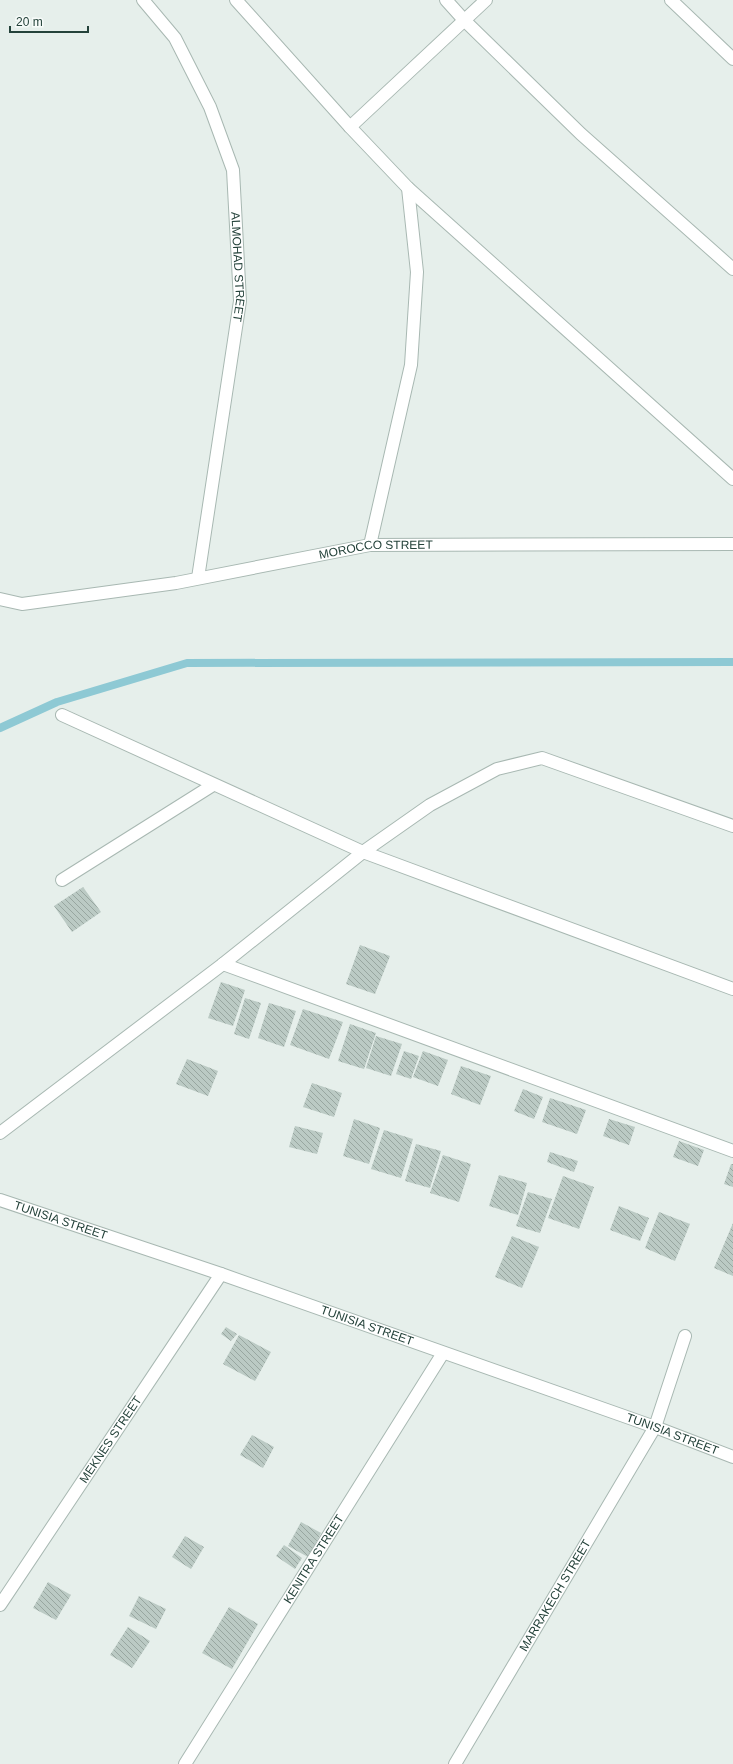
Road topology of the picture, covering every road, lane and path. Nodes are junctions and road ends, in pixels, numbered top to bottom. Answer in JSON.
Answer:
{"nodes":[{"id":1,"x":143,"y":0,"type":"edge"},
{"id":2,"x":236,"y":0,"type":"edge"},
{"id":3,"x":446,"y":0,"type":"edge"},
{"id":4,"x":486,"y":0,"type":"edge"},
{"id":5,"x":671,"y":0,"type":"edge"},
{"id":6,"x":464,"y":20,"type":"junction"},
{"id":7,"x":733,"y":59,"type":"edge"},
{"id":8,"x":350,"y":126,"type":"junction"},
{"id":9,"x":408,"y":188,"type":"junction"},
{"id":10,"x":733,"y":269,"type":"edge"},
{"id":11,"x":733,"y":479,"type":"edge"},
{"id":12,"x":733,"y":544,"type":"edge"},
{"id":13,"x":370,"y":545,"type":"junction"},
{"id":14,"x":198,"y":578,"type":"junction"},
{"id":15,"x":0,"y":599,"type":"edge"},
{"id":16,"x":62,"y":715,"type":"dead end"},
{"id":17,"x":213,"y":785,"type":"junction"},
{"id":18,"x":733,"y":826,"type":"edge"},
{"id":19,"x":363,"y":852,"type":"junction"},
{"id":20,"x":62,"y":880,"type":"dead end"},
{"id":21,"x":223,"y":964,"type":"junction"},
{"id":22,"x":733,"y":989,"type":"edge"},
{"id":23,"x":0,"y":1133,"type":"edge"},
{"id":24,"x":733,"y":1151,"type":"edge"},
{"id":25,"x":0,"y":1200,"type":"edge"},
{"id":26,"x":221,"y":1274,"type":"junction"},
{"id":27,"x":685,"y":1336,"type":"dead end"},
{"id":28,"x":443,"y":1353,"type":"junction"},
{"id":29,"x":655,"y":1427,"type":"junction"},
{"id":30,"x":733,"y":1457,"type":"edge"},
{"id":31,"x":0,"y":1605,"type":"edge"},
{"id":32,"x":185,"y":1764,"type":"edge"},
{"id":33,"x":455,"y":1764,"type":"edge"}],
"edges":[{"from":1,"to":14,"type":"street","name":"ALMOHAD STREET"},
{"from":2,"to":8,"type":"street"},
{"from":3,"to":6,"type":"street"},
{"from":4,"to":6,"type":"street"},
{"from":5,"to":7,"type":"street"},
{"from":6,"to":8,"type":"street"},
{"from":6,"to":10,"type":"street"},
{"from":8,"to":9,"type":"street"},
{"from":9,"to":11,"type":"street"},
{"from":9,"to":13,"type":"street"},
{"from":12,"to":13,"type":"street","name":"MOROCCO STREET"},
{"from":13,"to":14,"type":"street","name":"MOROCCO STREET"},
{"from":14,"to":15,"type":"street","name":"MOROCCO STREET"},
{"from":16,"to":17,"type":"street"},
{"from":17,"to":19,"type":"street"},
{"from":17,"to":20,"type":"street"},
{"from":18,"to":19,"type":"street"},
{"from":19,"to":21,"type":"street"},
{"from":19,"to":22,"type":"street"},
{"from":21,"to":23,"type":"street"},
{"from":21,"to":24,"type":"street"},
{"from":25,"to":26,"type":"street","name":"TUNISIA STREET"},
{"from":26,"to":28,"type":"street","name":"TUNISIA STREET"},
{"from":26,"to":31,"type":"street","name":"MEKNES STREET"},
{"from":27,"to":29,"type":"street","name":"MARRAKECH STREET"},
{"from":28,"to":29,"type":"street","name":"TUNISIA STREET"},
{"from":28,"to":32,"type":"street","name":"KENITRA STREET"},
{"from":29,"to":30,"type":"street","name":"TUNISIA STREET"},
{"from":29,"to":33,"type":"street","name":"MARRAKECH STREET"}]}
